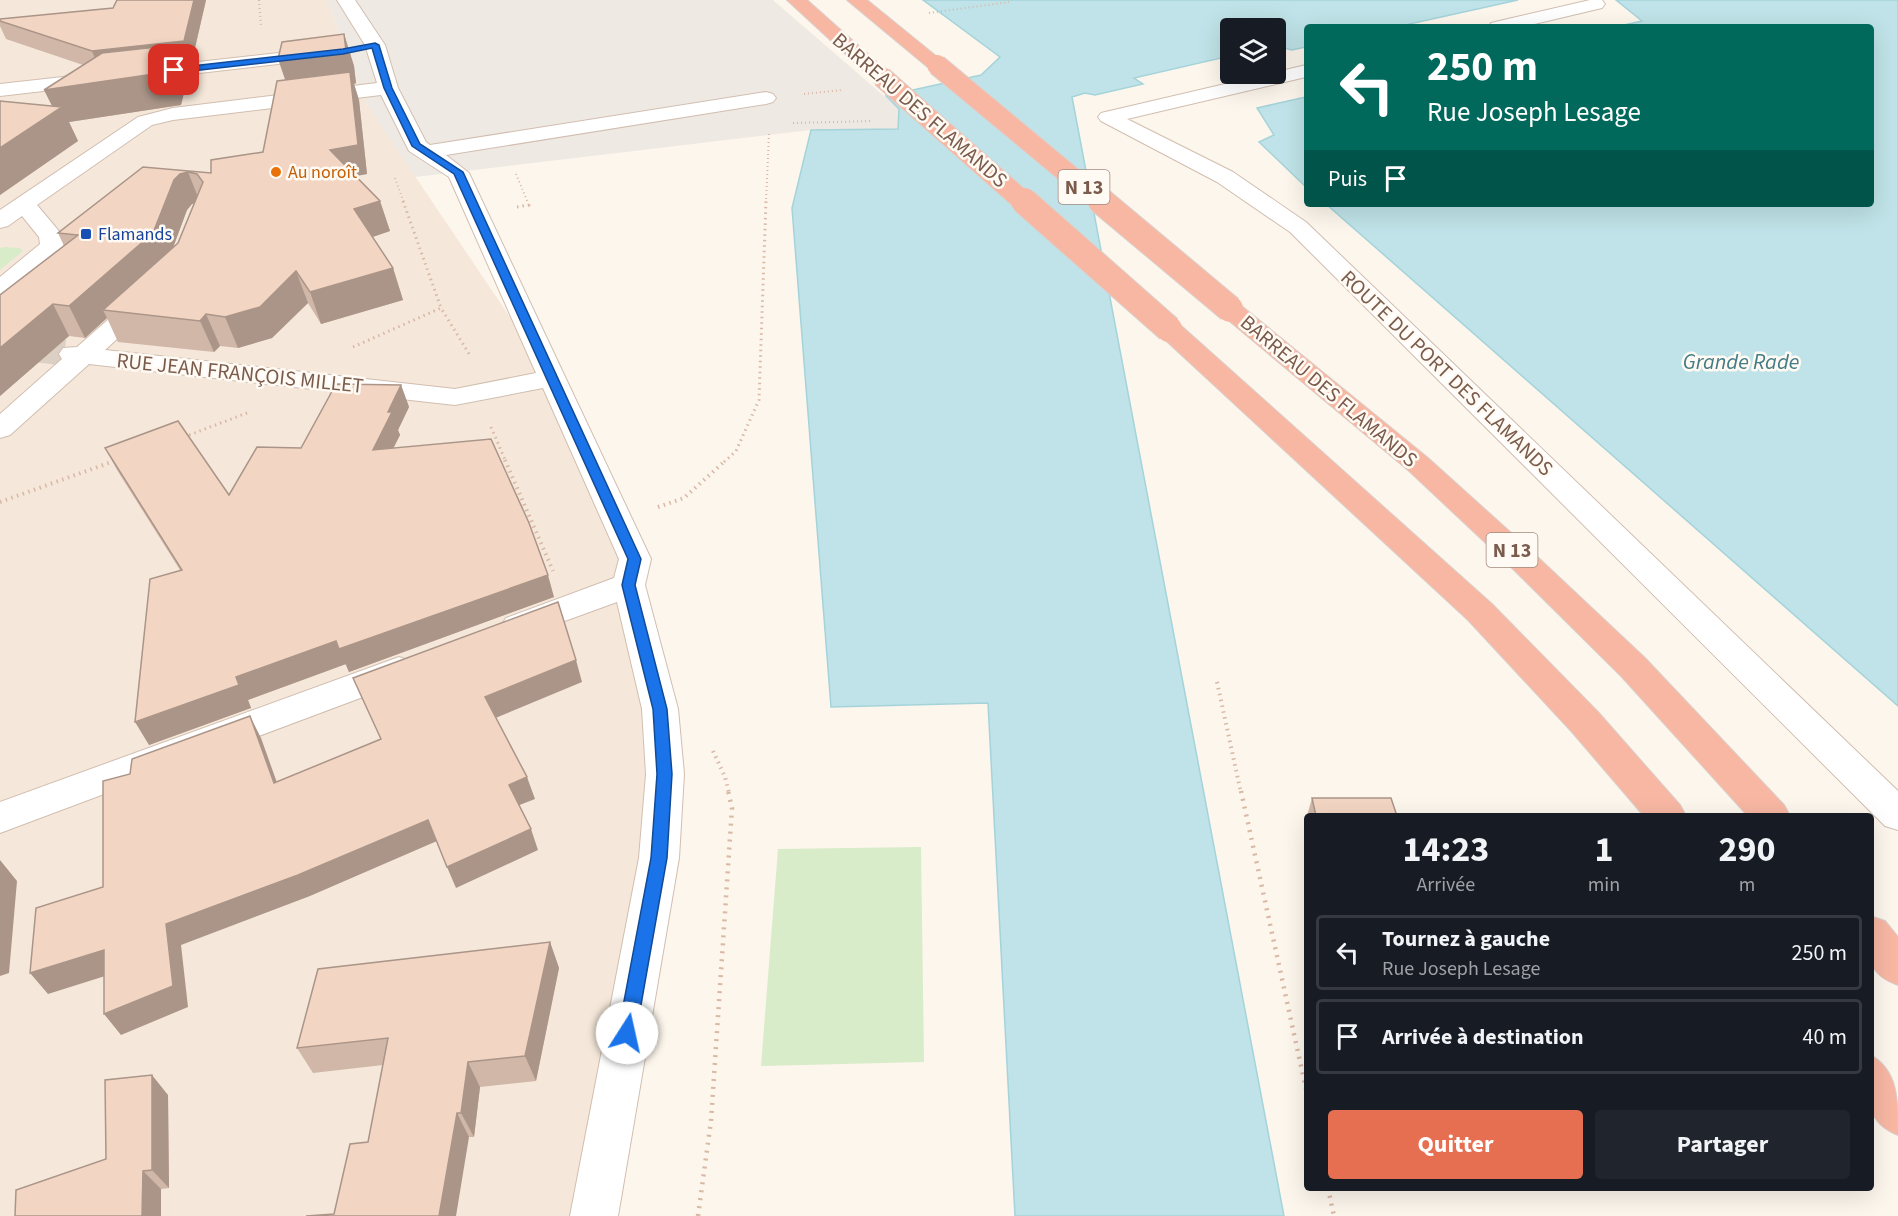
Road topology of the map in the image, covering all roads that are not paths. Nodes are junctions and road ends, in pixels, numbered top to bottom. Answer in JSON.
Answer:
{"nodes":[{"id":1,"x":346,"y":0,"type":"edge"},
{"id":2,"x":796,"y":0,"type":"edge"},
{"id":3,"x":856,"y":0,"type":"edge"},
{"id":4,"x":1596,"y":4,"type":"dead end"},
{"id":5,"x":1511,"y":24,"type":"edge"},
{"id":6,"x":375,"y":45,"type":"junction"},
{"id":7,"x":1304,"y":71,"type":"edge"},
{"id":8,"x":63,"y":83,"type":"junction"},
{"id":9,"x":388,"y":88,"type":"junction"},
{"id":10,"x":0,"y":90,"type":"edge"},
{"id":11,"x":766,"y":98,"type":"dead end"},
{"id":12,"x":38,"y":106,"type":"edge"},
{"id":13,"x":421,"y":149,"type":"junction"},
{"id":14,"x":24,"y":204,"type":"junction"},
{"id":15,"x":0,"y":221,"type":"edge"},
{"id":16,"x":163,"y":284,"type":"edge"},
{"id":17,"x":0,"y":289,"type":"edge"},
{"id":18,"x":79,"y":354,"type":"junction"},
{"id":19,"x":551,"y":378,"type":"junction"},
{"id":20,"x":0,"y":429,"type":"edge"},
{"id":21,"x":629,"y":585,"type":"junction"},
{"id":22,"x":491,"y":636,"type":"edge"},
{"id":23,"x":424,"y":661,"type":"edge"},
{"id":24,"x":1664,"y":813,"type":"edge"},
{"id":25,"x":1768,"y":813,"type":"edge"},
{"id":26,"x":1898,"y":815,"type":"edge"},
{"id":27,"x":0,"y":818,"type":"edge"},
{"id":28,"x":1874,"y":939,"type":"edge"},
{"id":29,"x":1898,"y":967,"type":"edge"},
{"id":30,"x":1874,"y":1081,"type":"edge"},
{"id":31,"x":1898,"y":1113,"type":"edge"},
{"id":32,"x":594,"y":1216,"type":"edge"}],
"edges":[{"from":1,"to":6,"type":"street"},
{"from":2,"to":24,"type":"highway","name":"BARREAU DES FLAMANDS","number":"N 13","bridge":true},
{"from":3,"to":25,"type":"highway","name":"BARREAU DES FLAMANDS","number":"N 13","bridge":true},
{"from":4,"to":5,"type":"street"},
{"from":6,"to":8,"type":"street"},
{"from":6,"to":9,"type":"street"},
{"from":7,"to":26,"type":"street","name":"ROUTE DU PORT DES FLAMANDS"},
{"from":8,"to":10,"type":"street"},
{"from":8,"to":12,"type":"street"},
{"from":9,"to":13,"type":"street"},
{"from":9,"to":14,"type":"street"},
{"from":11,"to":13,"type":"street"},
{"from":13,"to":19,"type":"street"},
{"from":14,"to":15,"type":"street"},
{"from":14,"to":17,"type":"street"},
{"from":16,"to":18,"type":"street"},
{"from":18,"to":19,"type":"street","name":"RUE JEAN FRANÇOIS MILLET"},
{"from":18,"to":20,"type":"street"},
{"from":19,"to":21,"type":"street"},
{"from":21,"to":22,"type":"street"},
{"from":21,"to":32,"type":"street"},
{"from":23,"to":27,"type":"street"},
{"from":28,"to":29,"type":"highway"},
{"from":30,"to":31,"type":"highway"}]}
